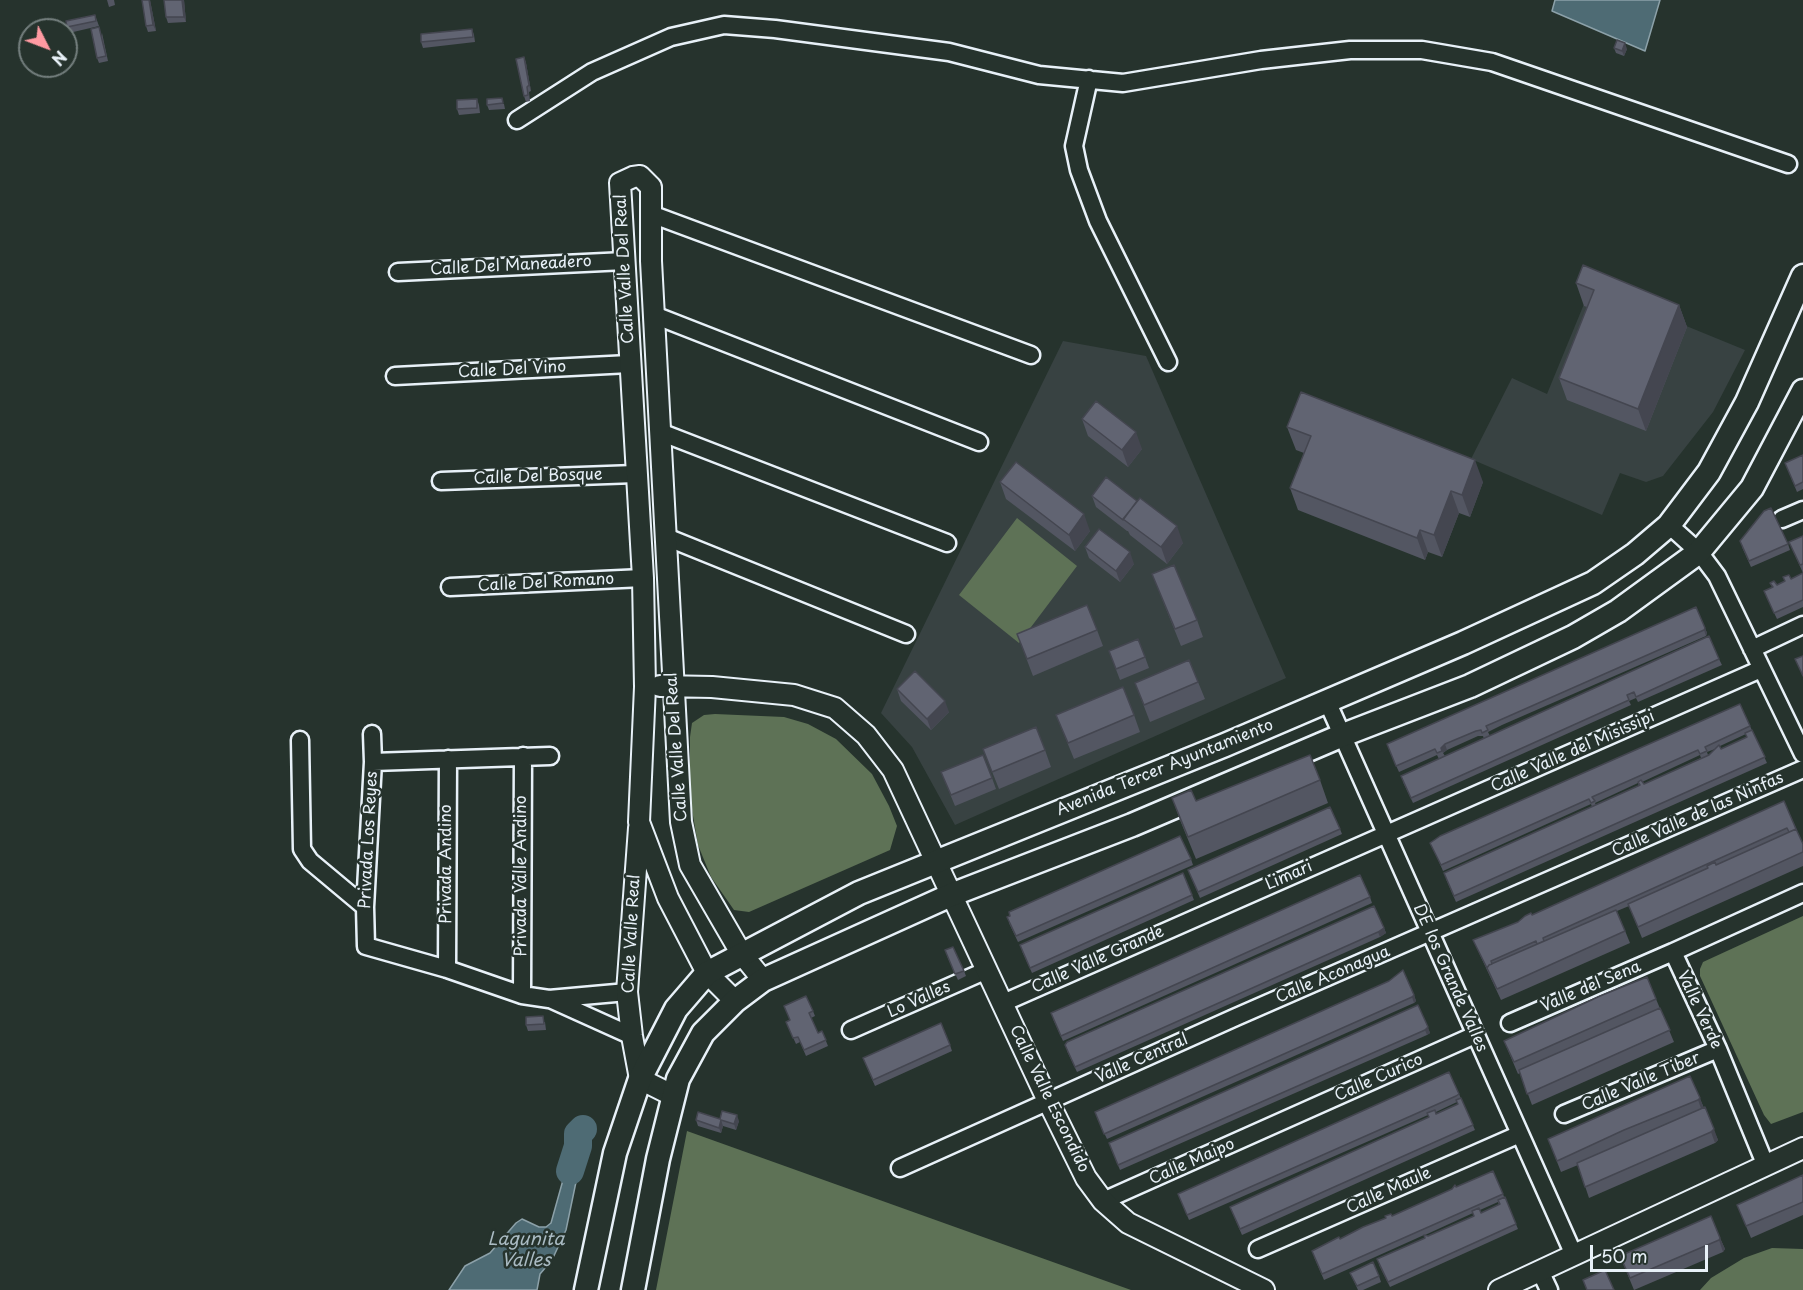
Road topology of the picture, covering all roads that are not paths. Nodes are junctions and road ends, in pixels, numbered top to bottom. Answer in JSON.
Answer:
{"nodes":[{"id":1,"x":1089,"y":80,"type":"junction"},
{"id":2,"x":517,"y":120,"type":"dead end"},
{"id":3,"x":1788,"y":165,"type":"dead end"},
{"id":4,"x":651,"y":214,"type":"junction"},
{"id":5,"x":625,"y":261,"type":"junction"},
{"id":6,"x":398,"y":272,"type":"dead end"},
{"id":7,"x":1803,"y":276,"type":"edge"},
{"id":8,"x":654,"y":315,"type":"junction"},
{"id":9,"x":1031,"y":355,"type":"dead end"},
{"id":10,"x":1168,"y":362,"type":"dead end"},
{"id":11,"x":629,"y":364,"type":"junction"},
{"id":12,"x":395,"y":375,"type":"dead end"},
{"id":13,"x":1803,"y":391,"type":"edge"},
{"id":14,"x":660,"y":432,"type":"junction"},
{"id":15,"x":980,"y":442,"type":"dead end"},
{"id":16,"x":635,"y":474,"type":"junction"},
{"id":17,"x":441,"y":481,"type":"dead end"},
{"id":18,"x":1803,"y":510,"type":"edge"},
{"id":19,"x":1782,"y":519,"type":"dead end"},
{"id":20,"x":1669,"y":525,"type":"junction"},
{"id":21,"x":666,"y":537,"type":"junction"},
{"id":22,"x":947,"y":543,"type":"dead end"},
{"id":23,"x":1699,"y":552,"type":"junction"},
{"id":24,"x":643,"y":578,"type":"junction"},
{"id":25,"x":450,"y":587,"type":"dead end"},
{"id":26,"x":1803,"y":625,"type":"edge"},
{"id":27,"x":906,"y":634,"type":"dead end"},
{"id":28,"x":1752,"y":649,"type":"junction"},
{"id":29,"x":1761,"y":669,"type":"junction"},
{"id":30,"x":672,"y":685,"type":"junction"},
{"id":31,"x":645,"y":687,"type":"junction"},
{"id":32,"x":1327,"y":701,"type":"junction"},
{"id":33,"x":372,"y":734,"type":"dead end"},
{"id":34,"x":1343,"y":735,"type":"junction"},
{"id":35,"x":300,"y":740,"type":"dead end"},
{"id":36,"x":1803,"y":754,"type":"edge"},
{"id":37,"x":523,"y":756,"type":"junction"},
{"id":38,"x":550,"y":756,"type":"dead end"},
{"id":39,"x":448,"y":759,"type":"junction"},
{"id":40,"x":373,"y":762,"type":"junction"},
{"id":41,"x":1803,"y":769,"type":"edge"},
{"id":42,"x":639,"y":822,"type":"junction"},
{"id":43,"x":1385,"y":834,"type":"junction"},
{"id":44,"x":935,"y":860,"type":"junction"},
{"id":45,"x":1803,"y":893,"type":"edge"},
{"id":46,"x":951,"y":895,"type":"junction"},
{"id":47,"x":365,"y":907,"type":"junction"},
{"id":48,"x":1193,"y":918,"type":"joint"},
{"id":49,"x":1430,"y":934,"type":"junction"},
{"id":50,"x":1673,"y":952,"type":"junction"},
{"id":51,"x":741,"y":953,"type":"junction"},
{"id":52,"x":447,"y":969,"type":"junction"},
{"id":53,"x":987,"y":970,"type":"junction"},
{"id":54,"x":707,"y":973,"type":"junction"},
{"id":55,"x":763,"y":980,"type":"junction"},
{"id":56,"x":627,"y":992,"type":"junction"},
{"id":57,"x":522,"y":995,"type":"junction"},
{"id":58,"x":549,"y":999,"type":"junction"},
{"id":59,"x":735,"y":1001,"type":"junction"},
{"id":60,"x":1003,"y":1003,"type":"junction"},
{"id":61,"x":1236,"y":1017,"type":"joint"},
{"id":62,"x":1510,"y":1023,"type":"dead end"},
{"id":63,"x":851,"y":1030,"type":"dead end"},
{"id":64,"x":1475,"y":1035,"type":"junction"},
{"id":65,"x":632,"y":1036,"type":"junction"},
{"id":66,"x":1718,"y":1049,"type":"junction"},
{"id":67,"x":640,"y":1079,"type":"junction"},
{"id":68,"x":674,"y":1096,"type":"junction"},
{"id":69,"x":1048,"y":1101,"type":"junction"},
{"id":70,"x":1564,"y":1114,"type":"dead end"},
{"id":71,"x":1282,"y":1122,"type":"joint"},
{"id":72,"x":1520,"y":1134,"type":"junction"},
{"id":73,"x":1803,"y":1148,"type":"edge"},
{"id":74,"x":1766,"y":1166,"type":"junction"},
{"id":75,"x":900,"y":1168,"type":"dead end"},
{"id":76,"x":1103,"y":1201,"type":"junction"},
{"id":77,"x":1258,"y":1249,"type":"dead end"},
{"id":78,"x":1574,"y":1255,"type":"junction"},
{"id":79,"x":1540,"y":1271,"type":"junction"},
{"id":80,"x":586,"y":1290,"type":"edge"},
{"id":81,"x":633,"y":1290,"type":"edge"},
{"id":82,"x":1264,"y":1290,"type":"edge"},
{"id":83,"x":1499,"y":1290,"type":"edge"},
{"id":84,"x":1549,"y":1290,"type":"edge"}],
"edges":[{"from":1,"to":2,"type":"street"},
{"from":1,"to":3,"type":"street"},
{"from":1,"to":10,"type":"street"},
{"from":4,"to":5,"type":"street","name":"Calle Valle Del Real"},
{"from":4,"to":8,"type":"street","name":"Calle Valle Del Real"},
{"from":4,"to":9,"type":"street"},
{"from":5,"to":6,"type":"street","name":"Calle Del Maneadero"},
{"from":5,"to":11,"type":"street","name":"Calle Valle Del Real"},
{"from":7,"to":20,"type":"main road","name":"Avenida Tercer Ayuntamiento"},
{"from":8,"to":14,"type":"street","name":"Calle Valle Del Real"},
{"from":8,"to":15,"type":"street"},
{"from":11,"to":12,"type":"street","name":"Calle Del Vino"},
{"from":11,"to":16,"type":"street","name":"Calle Valle Del Real"},
{"from":13,"to":23,"type":"main road"},
{"from":14,"to":21,"type":"street","name":"Calle Valle Del Real"},
{"from":14,"to":22,"type":"street"},
{"from":16,"to":17,"type":"street","name":"Calle Del Bosque"},
{"from":16,"to":24,"type":"street","name":"Calle Valle Del Real"},
{"from":18,"to":19,"type":"street"},
{"from":20,"to":23,"type":"street"},
{"from":20,"to":32,"type":"main road","name":"Avenida Tercer Ayuntamiento"},
{"from":21,"to":27,"type":"street"},
{"from":21,"to":30,"type":"street","name":"Calle Valle Del Real"},
{"from":23,"to":28,"type":"street"},
{"from":23,"to":34,"type":"main road"},
{"from":24,"to":25,"type":"street","name":"Calle Del Romano"},
{"from":24,"to":31,"type":"street","name":"Calle Valle Del Real"},
{"from":26,"to":28,"type":"street"},
{"from":28,"to":29,"type":"street"},
{"from":29,"to":36,"type":"street"},
{"from":29,"to":43,"type":"street","name":"Calle Valle del Misissipi"},
{"from":30,"to":31,"type":"street","name":"Calle Valle Escondido"},
{"from":30,"to":44,"type":"street","name":"Calle Valle Escondido"},
{"from":30,"to":51,"type":"street","name":"Calle Valle Del Real"},
{"from":31,"to":42,"type":"street","name":"Calle Valle Del Real"},
{"from":32,"to":34,"type":"street","name":"DE los Grande Valles"},
{"from":32,"to":44,"type":"main road","name":"Avenida Tercer Ayuntamiento"},
{"from":33,"to":40,"type":"street","name":"Privada Los Reyes"},
{"from":34,"to":43,"type":"street","name":"DE los Grande Valles"},
{"from":34,"to":46,"type":"main road"},
{"from":35,"to":47,"type":"street"},
{"from":37,"to":38,"type":"street"},
{"from":37,"to":39,"type":"street"},
{"from":37,"to":57,"type":"street","name":"Privada Valle Andino"},
{"from":39,"to":40,"type":"street"},
{"from":39,"to":52,"type":"street","name":"Privada Andino"},
{"from":40,"to":47,"type":"street","name":"Privada Los Reyes"},
{"from":41,"to":49,"type":"street","name":"Calle Valle de las Ninfas"},
{"from":42,"to":54,"type":"street","name":"Calle Valle Del Real"},
{"from":42,"to":56,"type":"street","name":"Calle Valle Real"},
{"from":43,"to":48,"type":"street","name":"Limari"},
{"from":43,"to":49,"type":"street","name":"DE los Grande Valles"},
{"from":44,"to":46,"type":"street","name":"Calle Valle Escondido"},
{"from":44,"to":51,"type":"main road","name":"Avenida Tercer Ayuntamiento"},
{"from":45,"to":50,"type":"street","name":"Valle Verde"},
{"from":46,"to":53,"type":"street","name":"Calle Valle Escondido"},
{"from":46,"to":55,"type":"main road"},
{"from":47,"to":52,"type":"street","name":"Privada Los Reyes"},
{"from":48,"to":60,"type":"street","name":"Calle Valle Grande"},
{"from":49,"to":61,"type":"street","name":"Calle Aconagua"},
{"from":49,"to":64,"type":"street","name":"DE los Grande Valles"},
{"from":50,"to":62,"type":"street","name":"Valle del Sena"},
{"from":50,"to":66,"type":"street","name":"Valle Verde"},
{"from":51,"to":54,"type":"main road","name":"Avenida Tercer Ayuntamiento"},
{"from":51,"to":55,"type":"street","name":"Calle Valle Del Real"},
{"from":52,"to":57,"type":"street"},
{"from":53,"to":60,"type":"street","name":"Calle Valle Escondido"},
{"from":53,"to":63,"type":"street","name":"Lo Valles"},
{"from":54,"to":59,"type":"street","name":"Calle Valle Del Real"},
{"from":54,"to":67,"type":"main road","name":"Avenida Tercer Ayuntamiento"},
{"from":55,"to":59,"type":"main road"},
{"from":56,"to":58,"type":"street"},
{"from":56,"to":65,"type":"street","name":"Calle Valle Real"},
{"from":57,"to":58,"type":"street"},
{"from":58,"to":65,"type":"street"},
{"from":59,"to":68,"type":"main road"},
{"from":60,"to":69,"type":"street","name":"Calle Valle Escondido"},
{"from":61,"to":69,"type":"street","name":"Valle Central"},
{"from":64,"to":71,"type":"street","name":"Calle Curico"},
{"from":64,"to":72,"type":"street","name":"DE los Grande Valles"},
{"from":65,"to":67,"type":"street","name":"Calle Valle Real"},
{"from":66,"to":70,"type":"street","name":"Calle Valle Tiber"},
{"from":66,"to":74,"type":"street","name":"Valle Verde"},
{"from":67,"to":68,"type":"street"},
{"from":67,"to":80,"type":"main road","name":"Avenida Tercer Ayuntamiento"},
{"from":68,"to":81,"type":"main road"},
{"from":69,"to":75,"type":"street","name":"Valle Central"},
{"from":69,"to":76,"type":"street","name":"Calle Valle Escondido"},
{"from":71,"to":76,"type":"street","name":"Calle Maipo"},
{"from":72,"to":77,"type":"street","name":"Calle Maule"},
{"from":72,"to":78,"type":"street","name":"DE los Grande Valles"},
{"from":73,"to":74,"type":"street"},
{"from":74,"to":78,"type":"street"},
{"from":76,"to":82,"type":"street","name":"Calle Valle Escondido"},
{"from":78,"to":79,"type":"street"},
{"from":79,"to":83,"type":"street"},
{"from":79,"to":84,"type":"street"}]}
